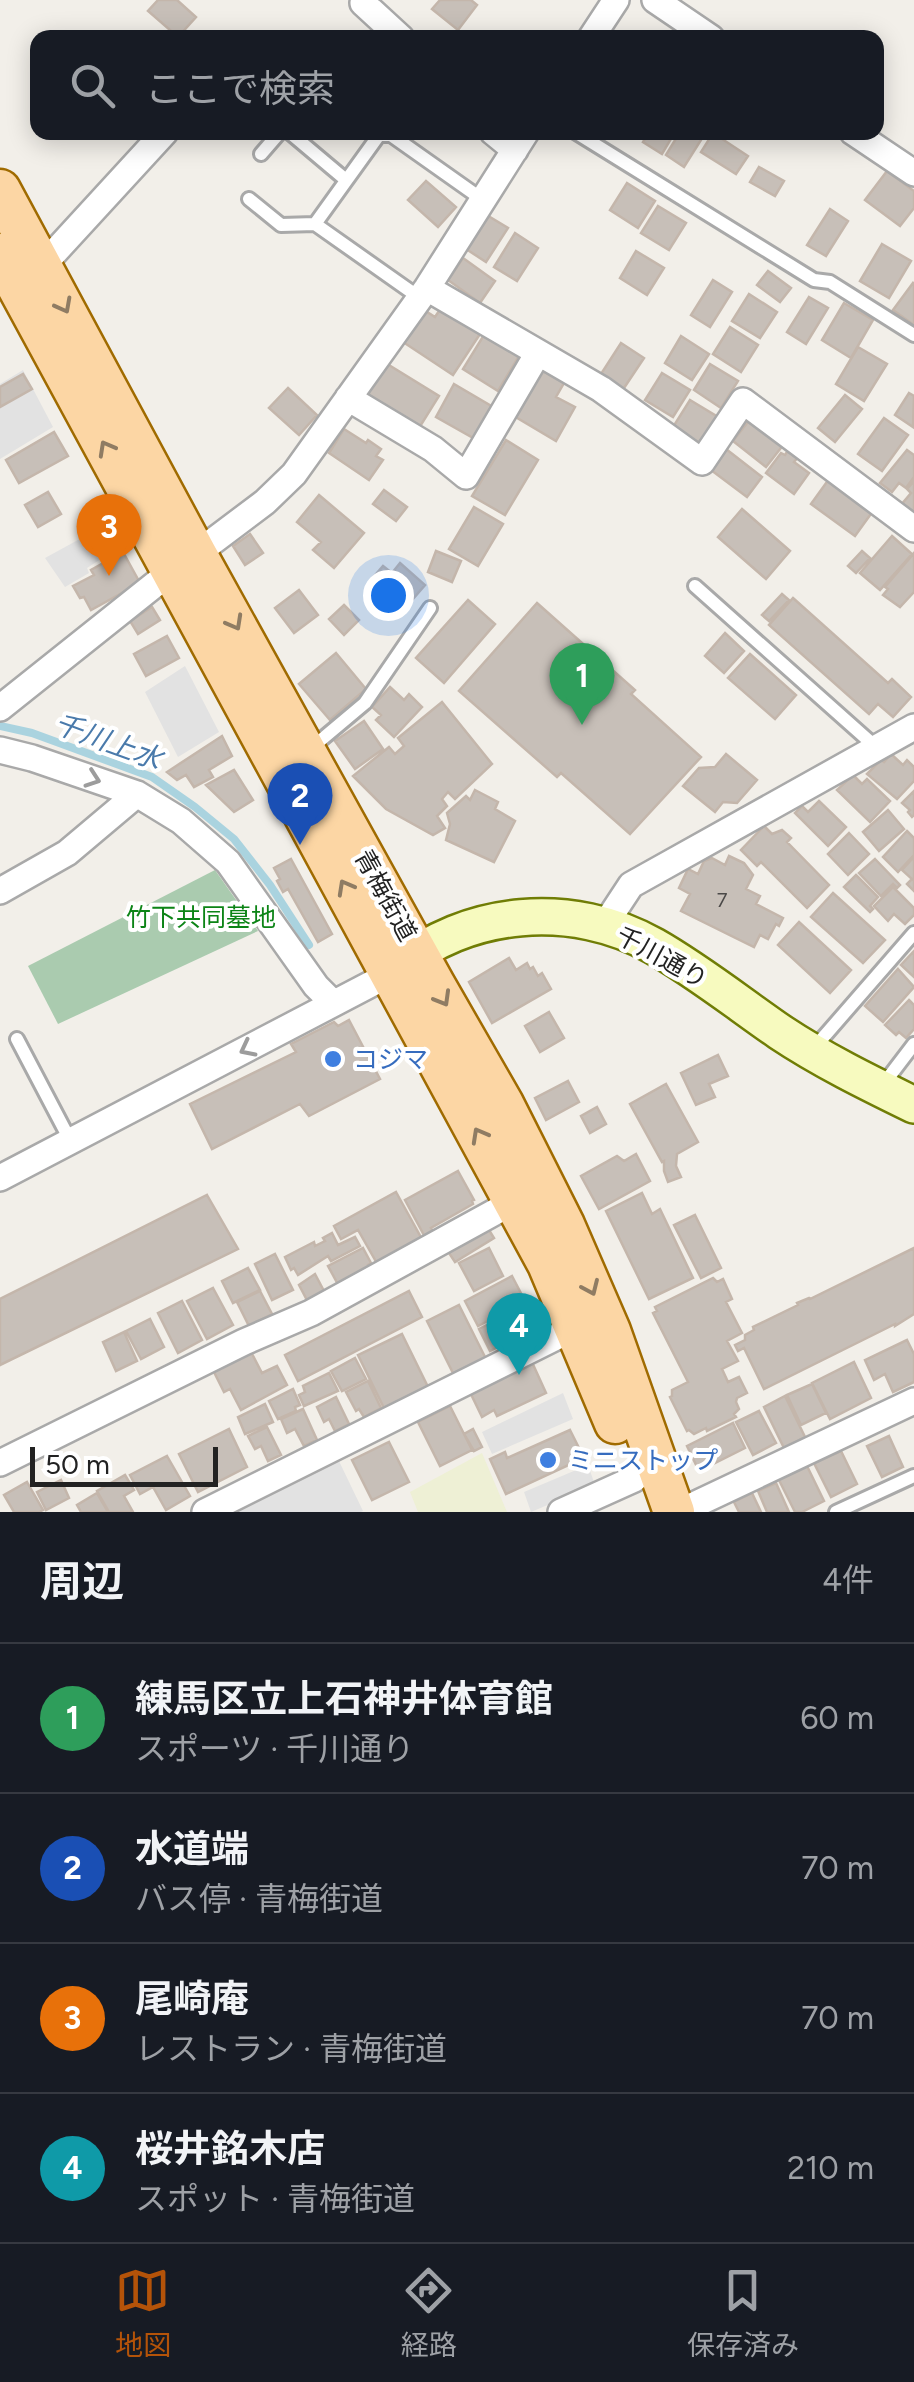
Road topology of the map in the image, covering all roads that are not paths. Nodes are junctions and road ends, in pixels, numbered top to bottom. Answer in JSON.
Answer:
{"nodes":[{"id":1,"x":366,"y":0,"type":"edge"},
{"id":2,"x":616,"y":0,"type":"edge"},
{"id":3,"x":655,"y":0,"type":"edge"},
{"id":4,"x":392,"y":30,"type":"edge"},
{"id":5,"x":595,"y":30,"type":"edge"},
{"id":6,"x":699,"y":30,"type":"edge"},
{"id":7,"x":156,"y":140,"type":"edge"},
{"id":8,"x":273,"y":140,"type":"edge"},
{"id":9,"x":298,"y":140,"type":"edge"},
{"id":10,"x":373,"y":140,"type":"edge"},
{"id":11,"x":398,"y":140,"type":"edge"},
{"id":12,"x":588,"y":140,"type":"edge"},
{"id":13,"x":865,"y":140,"type":"edge"},
{"id":14,"x":520,"y":141,"type":"edge"},
{"id":15,"x":261,"y":154,"type":"dead end"},
{"id":16,"x":914,"y":173,"type":"edge"},
{"id":17,"x":346,"y":180,"type":"junction"},
{"id":18,"x":0,"y":190,"type":"edge"},
{"id":19,"x":249,"y":199,"type":"dead end"},
{"id":20,"x":483,"y":200,"type":"junction"},
{"id":21,"x":315,"y":224,"type":"junction"},
{"id":22,"x":14,"y":272,"type":"edge"},
{"id":23,"x":423,"y":293,"type":"junction"},
{"id":24,"x":914,"y":335,"type":"edge"},
{"id":25,"x":538,"y":353,"type":"junction"},
{"id":26,"x":348,"y":398,"type":"junction"},
{"id":27,"x":914,"y":529,"type":"edge"},
{"id":28,"x":185,"y":562,"type":"junction"},
{"id":29,"x":695,"y":586,"type":"dead end"},
{"id":30,"x":430,"y":608,"type":"dead end"},
{"id":31,"x":0,"y":708,"type":"edge"},
{"id":32,"x":914,"y":727,"type":"edge"},
{"id":33,"x":877,"y":748,"type":"junction"},
{"id":34,"x":0,"y":750,"type":"edge"},
{"id":35,"x":307,"y":752,"type":"junction"},
{"id":36,"x":137,"y":794,"type":"junction"},
{"id":37,"x":0,"y":891,"type":"edge"},
{"id":38,"x":604,"y":926,"type":"junction"},
{"id":39,"x":914,"y":934,"type":"edge"},
{"id":40,"x":404,"y":962,"type":"junction"},
{"id":41,"x":332,"y":1002,"type":"junction"},
{"id":42,"x":17,"y":1039,"type":"dead end"},
{"id":43,"x":914,"y":1044,"type":"edge"},
{"id":44,"x":812,"y":1050,"type":"junction"},
{"id":45,"x":880,"y":1088,"type":"junction"},
{"id":46,"x":914,"y":1105,"type":"edge"},
{"id":47,"x":70,"y":1140,"type":"junction"},
{"id":48,"x":0,"y":1178,"type":"edge"},
{"id":49,"x":515,"y":1201,"type":"junction"},
{"id":50,"x":576,"y":1328,"type":"junction"},
{"id":51,"x":914,"y":1401,"type":"edge"},
{"id":52,"x":0,"y":1463,"type":"edge"},
{"id":53,"x":914,"y":1476,"type":"edge"},
{"id":54,"x":640,"y":1496,"type":"edge"},
{"id":55,"x":205,"y":1512,"type":"edge"},
{"id":56,"x":561,"y":1512,"type":"edge"},
{"id":57,"x":677,"y":1512,"type":"edge"},
{"id":58,"x":836,"y":1512,"type":"edge"}],
"edges":[{"from":1,"to":4,"type":"street"},
{"from":2,"to":5,"type":"street"},
{"from":3,"to":6,"type":"street"},
{"from":7,"to":22,"type":"street"},
{"from":8,"to":15,"type":"lane"},
{"from":9,"to":17,"type":"lane"},
{"from":10,"to":17,"type":"lane"},
{"from":11,"to":20,"type":"lane"},
{"from":12,"to":24,"type":"lane"},
{"from":13,"to":16,"type":"street"},
{"from":14,"to":20,"type":"street"},
{"from":17,"to":21,"type":"lane"},
{"from":18,"to":22,"type":"main road","name":"青梅街道"},
{"from":19,"to":21,"type":"lane"},
{"from":20,"to":23,"type":"street"},
{"from":21,"to":23,"type":"lane"},
{"from":22,"to":28,"type":"main road","name":"青梅街道"},
{"from":23,"to":25,"type":"street"},
{"from":23,"to":26,"type":"street"},
{"from":25,"to":26,"type":"street"},
{"from":25,"to":27,"type":"street"},
{"from":26,"to":28,"type":"street"},
{"from":28,"to":31,"type":"street"},
{"from":28,"to":35,"type":"main road","name":"青梅街道","one_way":true},
{"from":40,"to":28,"type":"main road","name":"青梅街道","one_way":true},
{"from":29,"to":33,"type":"lane"},
{"from":30,"to":35,"type":"lane"},
{"from":32,"to":33,"type":"street"},
{"from":33,"to":38,"type":"street"},
{"from":34,"to":36,"type":"street","one_way":true},
{"from":35,"to":40,"type":"main road","name":"青梅街道"},
{"from":36,"to":37,"type":"street"},
{"from":36,"to":41,"type":"street"},
{"from":38,"to":40,"type":"main road","name":"千川通り"},
{"from":38,"to":44,"type":"main road","name":"千川通り"},
{"from":39,"to":44,"type":"lane"},
{"from":40,"to":41,"type":"street"},
{"from":49,"to":40,"type":"main road","name":"青梅街道","one_way":true},
{"from":40,"to":57,"type":"main road","name":"青梅街道","one_way":true},
{"from":41,"to":47,"type":"street","one_way":true},
{"from":42,"to":47,"type":"lane"},
{"from":43,"to":45,"type":"lane"},
{"from":44,"to":45,"type":"main road","name":"千川通り"},
{"from":45,"to":46,"type":"main road","name":"千川通り"},
{"from":47,"to":48,"type":"street"},
{"from":49,"to":50,"type":"main road","name":"青梅街道"},
{"from":49,"to":52,"type":"street"},
{"from":50,"to":54,"type":"main road","name":"青梅街道"},
{"from":50,"to":55,"type":"street"},
{"from":51,"to":57,"type":"street"},
{"from":53,"to":58,"type":"lane"},
{"from":54,"to":56,"type":"street"}]}
